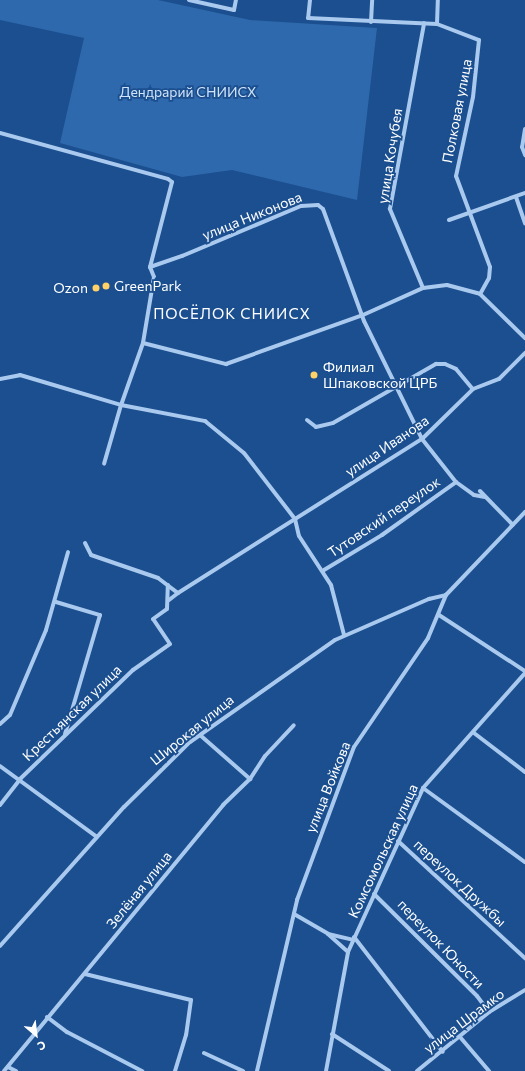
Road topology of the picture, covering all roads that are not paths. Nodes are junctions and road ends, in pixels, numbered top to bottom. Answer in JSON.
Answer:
{"nodes":[{"id":1,"x":189,"y":0,"type":"edge"},
{"id":2,"x":236,"y":0,"type":"edge"},
{"id":3,"x":310,"y":0,"type":"edge"},
{"id":4,"x":372,"y":0,"type":"edge"},
{"id":5,"x":438,"y":0,"type":"edge"},
{"id":6,"x":371,"y":22,"type":"junction"},
{"id":7,"x":424,"y":23,"type":"junction"},
{"id":8,"x":437,"y":24,"type":"junction"},
{"id":9,"x":525,"y":129,"type":"edge"},
{"id":10,"x":0,"y":133,"type":"edge"},
{"id":11,"x":523,"y":147,"type":"edge"},
{"id":12,"x":525,"y":155,"type":"edge"},
{"id":13,"x":525,"y":194,"type":"edge"},
{"id":14,"x":516,"y":197,"type":"junction"},
{"id":15,"x":471,"y":214,"type":"junction"},
{"id":16,"x":449,"y":220,"type":"dead end"},
{"id":17,"x":525,"y":223,"type":"edge"},
{"id":18,"x":150,"y":267,"type":"junction"},
{"id":19,"x":423,"y":288,"type":"junction"},
{"id":20,"x":480,"y":294,"type":"junction"},
{"id":21,"x":363,"y":315,"type":"junction"},
{"id":22,"x":525,"y":338,"type":"edge"},
{"id":23,"x":143,"y":343,"type":"junction"},
{"id":24,"x":525,"y":353,"type":"edge"},
{"id":25,"x":0,"y":379,"type":"edge"},
{"id":26,"x":394,"y":386,"type":"junction"},
{"id":27,"x":473,"y":389,"type":"junction"},
{"id":28,"x":121,"y":405,"type":"junction"},
{"id":29,"x":307,"y":420,"type":"dead end"},
{"id":30,"x":422,"y":439,"type":"junction"},
{"id":31,"x":104,"y":464,"type":"dead end"},
{"id":32,"x":456,"y":482,"type":"junction"},
{"id":33,"x":480,"y":491,"type":"dead end"},
{"id":34,"x":485,"y":497,"type":"junction"},
{"id":35,"x":525,"y":512,"type":"edge"},
{"id":36,"x":295,"y":519,"type":"junction"},
{"id":37,"x":513,"y":525,"type":"junction"},
{"id":38,"x":85,"y":543,"type":"dead end"},
{"id":39,"x":68,"y":552,"type":"dead end"},
{"id":40,"x":324,"y":570,"type":"junction"},
{"id":41,"x":168,"y":585,"type":"junction"},
{"id":42,"x":178,"y":593,"type":"junction"},
{"id":43,"x":446,"y":595,"type":"junction"},
{"id":44,"x":169,"y":600,"type":"junction"},
{"id":45,"x":56,"y":602,"type":"junction"},
{"id":46,"x":439,"y":615,"type":"junction"},
{"id":47,"x":344,"y":635,"type":"junction"},
{"id":48,"x":168,"y":645,"type":"joint"},
{"id":49,"x":525,"y":672,"type":"edge"},
{"id":50,"x":0,"y":724,"type":"edge"},
{"id":51,"x":294,"y":725,"type":"dead end"},
{"id":52,"x":474,"y":733,"type":"junction"},
{"id":53,"x":65,"y":735,"type":"junction"},
{"id":54,"x":200,"y":735,"type":"junction"},
{"id":55,"x":0,"y":766,"type":"edge"},
{"id":56,"x":525,"y":772,"type":"edge"},
{"id":57,"x":20,"y":779,"type":"junction"},
{"id":58,"x":250,"y":779,"type":"junction"},
{"id":59,"x":422,"y":788,"type":"junction"},
{"id":60,"x":0,"y":805,"type":"edge"},
{"id":61,"x":97,"y":837,"type":"junction"},
{"id":62,"x":398,"y":841,"type":"junction"},
{"id":63,"x":525,"y":862,"type":"edge"},
{"id":64,"x":374,"y":894,"type":"junction"},
{"id":65,"x":294,"y":914,"type":"junction"},
{"id":66,"x":328,"y":934,"type":"junction"},
{"id":67,"x":354,"y":938,"type":"junction"},
{"id":68,"x":0,"y":946,"type":"edge"},
{"id":69,"x":362,"y":948,"type":"junction"},
{"id":70,"x":349,"y":951,"type":"junction"},
{"id":71,"x":525,"y":958,"type":"edge"},
{"id":72,"x":85,"y":974,"type":"junction"},
{"id":73,"x":525,"y":990,"type":"edge"},
{"id":74,"x":489,"y":1012,"type":"junction"},
{"id":75,"x":47,"y":1017,"type":"junction"},
{"id":76,"x":332,"y":1034,"type":"junction"},
{"id":77,"x":460,"y":1037,"type":"junction"},
{"id":78,"x":442,"y":1052,"type":"junction"},
{"id":79,"x":204,"y":1054,"type":"dead end"},
{"id":80,"x":6,"y":1069,"type":"edge"},
{"id":81,"x":16,"y":1071,"type":"edge"},
{"id":82,"x":142,"y":1071,"type":"edge"},
{"id":83,"x":175,"y":1071,"type":"edge"},
{"id":84,"x":243,"y":1071,"type":"edge"},
{"id":85,"x":257,"y":1071,"type":"edge"},
{"id":86,"x":326,"y":1071,"type":"edge"},
{"id":87,"x":389,"y":1071,"type":"edge"},
{"id":88,"x":417,"y":1071,"type":"edge"},
{"id":89,"x":489,"y":1071,"type":"edge"}],
"edges":[{"from":1,"to":2,"type":"street"},
{"from":3,"to":6,"type":"street"},
{"from":4,"to":6,"type":"street"},
{"from":5,"to":8,"type":"street"},
{"from":6,"to":7,"type":"street"},
{"from":7,"to":8,"type":"street"},
{"from":7,"to":19,"type":"street","name":"улица Кочубея"},
{"from":8,"to":15,"type":"street","name":"Полковая улица"},
{"from":9,"to":11,"type":"street"},
{"from":10,"to":18,"type":"street"},
{"from":11,"to":12,"type":"street"},
{"from":13,"to":14,"type":"street"},
{"from":14,"to":15,"type":"street"},
{"from":14,"to":17,"type":"street"},
{"from":15,"to":16,"type":"street"},
{"from":15,"to":20,"type":"street","name":"Полковая улица"},
{"from":18,"to":21,"type":"street","name":"улица Никонова"},
{"from":18,"to":23,"type":"street"},
{"from":19,"to":20,"type":"street"},
{"from":19,"to":21,"type":"street"},
{"from":20,"to":22,"type":"street"},
{"from":21,"to":23,"type":"street"},
{"from":21,"to":26,"type":"street"},
{"from":23,"to":28,"type":"street"},
{"from":24,"to":27,"type":"street","name":"улица Иванова"},
{"from":25,"to":28,"type":"street"},
{"from":26,"to":27,"type":"street"},
{"from":26,"to":29,"type":"street"},
{"from":26,"to":30,"type":"street"},
{"from":27,"to":30,"type":"street","name":"улица Иванова"},
{"from":28,"to":31,"type":"street"},
{"from":28,"to":36,"type":"street"},
{"from":30,"to":32,"type":"street"},
{"from":30,"to":36,"type":"street","name":"улица Иванова"},
{"from":32,"to":34,"type":"street"},
{"from":32,"to":40,"type":"street","name":"Тутовский переулок"},
{"from":33,"to":34,"type":"street"},
{"from":34,"to":37,"type":"street"},
{"from":35,"to":37,"type":"street","name":"улица Войкова"},
{"from":36,"to":40,"type":"street"},
{"from":36,"to":42,"type":"street","name":"улица Иванова"},
{"from":37,"to":43,"type":"street","name":"улица Войкова"},
{"from":38,"to":41,"type":"street"},
{"from":39,"to":45,"type":"street"},
{"from":40,"to":47,"type":"street"},
{"from":41,"to":42,"type":"street"},
{"from":41,"to":44,"type":"street"},
{"from":42,"to":44,"type":"street","name":"улица Иванова"},
{"from":43,"to":46,"type":"street","name":"улица Войкова"},
{"from":43,"to":47,"type":"street","name":"Широкая улица"},
{"from":44,"to":48,"type":"street","name":"улица Иванова"},
{"from":45,"to":50,"type":"street"},
{"from":45,"to":53,"type":"street"},
{"from":46,"to":49,"type":"street"},
{"from":46,"to":65,"type":"street","name":"улица Войкова"},
{"from":47,"to":54,"type":"street","name":"Широкая улица"},
{"from":48,"to":53,"type":"street","name":"Крестьянская улица"},
{"from":49,"to":52,"type":"street","name":"Комсомольская улица"},
{"from":51,"to":58,"type":"street","name":"Зелёная улица"},
{"from":52,"to":56,"type":"street"},
{"from":52,"to":59,"type":"street","name":"Комсомольская улица"},
{"from":53,"to":57,"type":"street","name":"Крестьянская улица"},
{"from":54,"to":58,"type":"street"},
{"from":54,"to":61,"type":"street","name":"Широкая улица"},
{"from":55,"to":57,"type":"street"},
{"from":57,"to":60,"type":"street","name":"Крестьянская улица"},
{"from":57,"to":61,"type":"street"},
{"from":58,"to":72,"type":"street","name":"Зелёная улица"},
{"from":59,"to":62,"type":"street","name":"Комсомольская улица"},
{"from":59,"to":63,"type":"street"},
{"from":61,"to":68,"type":"street","name":"Широкая улица"},
{"from":62,"to":64,"type":"street","name":"Комсомольская улица"},
{"from":62,"to":71,"type":"street","name":"переулок Дружбы"},
{"from":64,"to":67,"type":"street","name":"Комсомольская улица"},
{"from":64,"to":74,"type":"street","name":"переулок Юности"},
{"from":65,"to":66,"type":"street"},
{"from":65,"to":85,"type":"street","name":"улица Войкова"},
{"from":66,"to":67,"type":"street"},
{"from":66,"to":70,"type":"street"},
{"from":67,"to":69,"type":"street"},
{"from":67,"to":70,"type":"street","name":"Комсомольская улица"},
{"from":69,"to":70,"type":"street"},
{"from":69,"to":78,"type":"street"},
{"from":70,"to":76,"type":"street","name":"Комсомольская улица"},
{"from":72,"to":75,"type":"street","name":"Зелёная улица"},
{"from":72,"to":83,"type":"street"},
{"from":73,"to":74,"type":"street","name":"улица Шрамко"},
{"from":74,"to":77,"type":"street","name":"улица Шрамко"},
{"from":75,"to":80,"type":"street","name":"Зелёная улица"},
{"from":75,"to":82,"type":"street"},
{"from":76,"to":86,"type":"street","name":"Комсомольская улица"},
{"from":76,"to":87,"type":"street"},
{"from":77,"to":78,"type":"street","name":"улица Шрамко"},
{"from":77,"to":89,"type":"street"},
{"from":78,"to":88,"type":"street","name":"улица Шрамко"},
{"from":79,"to":84,"type":"street"},
{"from":80,"to":81,"type":"street"}]}
